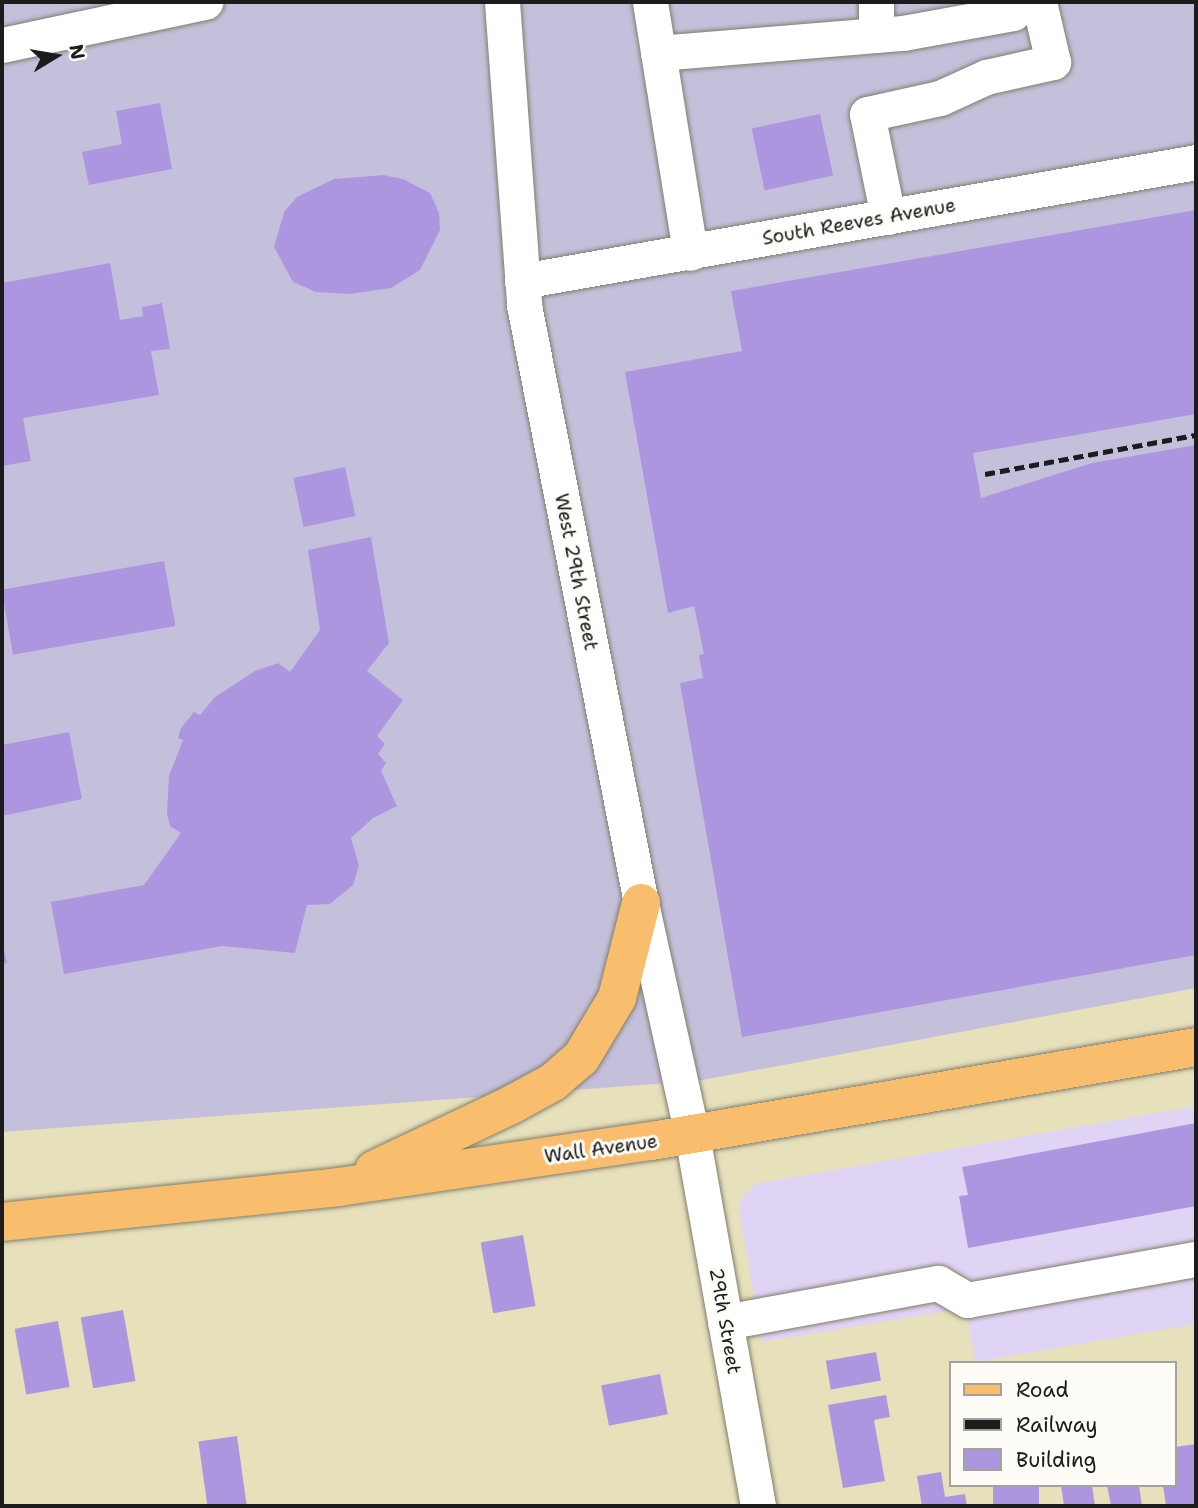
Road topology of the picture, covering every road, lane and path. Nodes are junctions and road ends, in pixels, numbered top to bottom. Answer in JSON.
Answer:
{"nodes":[{"id":1,"x":205,"y":2,"type":"edge"},
{"id":2,"x":502,"y":2,"type":"edge"},
{"id":3,"x":650,"y":2,"type":"edge"},
{"id":4,"x":1026,"y":7,"type":"edge"},
{"id":5,"x":876,"y":19,"type":"edge"},
{"id":6,"x":2,"y":45,"type":"edge"},
{"id":7,"x":658,"y":53,"type":"junction"},
{"id":8,"x":1196,"y":162,"type":"edge"},
{"id":9,"x":888,"y":218,"type":"junction"},
{"id":10,"x":690,"y":253,"type":"junction"},
{"id":11,"x":522,"y":281,"type":"junction"},
{"id":12,"x":640,"y":903,"type":"junction"},
{"id":13,"x":1196,"y":1047,"type":"edge"},
{"id":14,"x":692,"y":1135,"type":"junction"},
{"id":15,"x":339,"y":1187,"type":"junction"},
{"id":16,"x":2,"y":1222,"type":"edge"},
{"id":17,"x":1196,"y":1259,"type":"edge"},
{"id":18,"x":725,"y":1322,"type":"junction"},
{"id":19,"x":758,"y":1506,"type":"edge"}],
"edges":[{"from":1,"to":6,"type":"street"},
{"from":2,"to":11,"type":"street","name":"West 29th Street"},
{"from":3,"to":7,"type":"street"},
{"from":4,"to":5,"type":"street"},
{"from":4,"to":9,"type":"street"},
{"from":5,"to":7,"type":"street"},
{"from":7,"to":10,"type":"street"},
{"from":8,"to":9,"type":"street","name":"South Reeves Avenue"},
{"from":9,"to":10,"type":"street","name":"South Reeves Avenue"},
{"from":10,"to":11,"type":"street","name":"South Reeves Avenue"},
{"from":11,"to":12,"type":"street","name":"West 29th Street"},
{"from":12,"to":14,"type":"street","name":"West 29th Street"},
{"from":12,"to":15,"type":"main road"},
{"from":13,"to":14,"type":"main road","name":"Wall Avenue"},
{"from":14,"to":15,"type":"main road","name":"Wall Avenue"},
{"from":14,"to":18,"type":"street","name":"29th Street"},
{"from":15,"to":16,"type":"main road","name":"Wall Avenue"},
{"from":17,"to":18,"type":"street"},
{"from":18,"to":19,"type":"street","name":"29th Street"}]}
